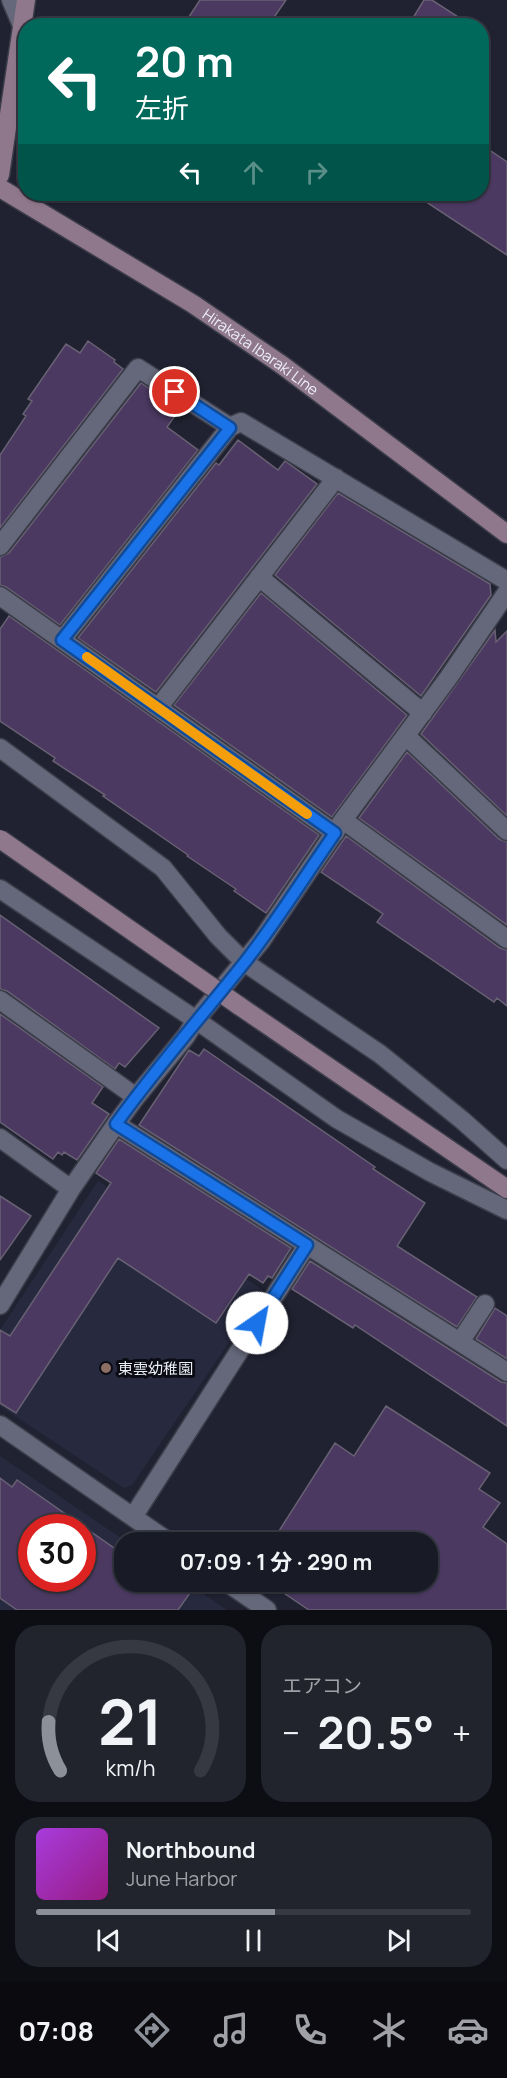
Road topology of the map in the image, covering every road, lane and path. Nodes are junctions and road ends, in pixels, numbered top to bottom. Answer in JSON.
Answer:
{"nodes":[{"id":1,"x":11,"y":0,"type":"edge"},
{"id":2,"x":26,"y":0,"type":"edge"},
{"id":3,"x":19,"y":18,"type":"edge"},
{"id":4,"x":24,"y":18,"type":"edge"},
{"id":5,"x":18,"y":60,"type":"edge"},
{"id":6,"x":0,"y":175,"type":"edge"},
{"id":7,"x":0,"y":189,"type":"edge"},
{"id":8,"x":18,"y":200,"type":"edge"},
{"id":9,"x":20,"y":201,"type":"edge"},
{"id":10,"x":230,"y":428,"type":"junction"},
{"id":11,"x":336,"y":478,"type":"junction"},
{"id":12,"x":507,"y":534,"type":"edge"},
{"id":13,"x":0,"y":546,"type":"edge"},
{"id":14,"x":259,"y":577,"type":"junction"},
{"id":15,"x":507,"y":581,"type":"edge"},
{"id":16,"x":507,"y":592,"type":"edge"},
{"id":17,"x":0,"y":596,"type":"edge"},
{"id":18,"x":62,"y":640,"type":"junction"},
{"id":19,"x":158,"y":708,"type":"junction"},
{"id":20,"x":423,"y":713,"type":"junction"},
{"id":21,"x":406,"y":736,"type":"junction"},
{"id":22,"x":0,"y":748,"type":"edge"},
{"id":23,"x":339,"y":827,"type":"junction"},
{"id":24,"x":507,"y":831,"type":"edge"},
{"id":25,"x":0,"y":839,"type":"edge"},
{"id":26,"x":0,"y":889,"type":"edge"},
{"id":27,"x":507,"y":939,"type":"edge"},
{"id":28,"x":244,"y":962,"type":"junction"},
{"id":29,"x":0,"y":1000,"type":"edge"},
{"id":30,"x":196,"y":1020,"type":"junction"},
{"id":31,"x":136,"y":1096,"type":"junction"},
{"id":32,"x":116,"y":1124,"type":"junction"},
{"id":33,"x":0,"y":1138,"type":"edge"},
{"id":34,"x":507,"y":1160,"type":"edge"},
{"id":35,"x":71,"y":1189,"type":"junction"},
{"id":36,"x":507,"y":1189,"type":"edge"},
{"id":37,"x":507,"y":1210,"type":"edge"},
{"id":38,"x":307,"y":1245,"type":"junction"},
{"id":39,"x":3,"y":1293,"type":"edge"},
{"id":40,"x":485,"y":1304,"type":"dead end"},
{"id":41,"x":460,"y":1342,"type":"junction"},
{"id":42,"x":507,"y":1372,"type":"edge"},
{"id":43,"x":0,"y":1425,"type":"edge"},
{"id":44,"x":132,"y":1517,"type":"junction"},
{"id":45,"x":154,"y":1532,"type":"edge"},
{"id":46,"x":241,"y":1592,"type":"edge"},
{"id":47,"x":267,"y":1610,"type":"edge"}],
"edges":[{"from":1,"to":3,"type":"street"},
{"from":2,"to":4,"type":"street"},
{"from":5,"to":6,"type":"street"},
{"from":7,"to":8,"type":"street","name":"Hirakata Ibaraki Line"},
{"from":9,"to":12,"type":"street","name":"Hirakata Ibaraki Line"},
{"from":10,"to":11,"type":"street"},
{"from":10,"to":13,"type":"street"},
{"from":10,"to":18,"type":"street"},
{"from":11,"to":14,"type":"street"},
{"from":11,"to":15,"type":"street"},
{"from":14,"to":19,"type":"street"},
{"from":14,"to":20,"type":"street"},
{"from":16,"to":20,"type":"street"},
{"from":17,"to":18,"type":"street"},
{"from":18,"to":19,"type":"street"},
{"from":19,"to":23,"type":"street"},
{"from":20,"to":21,"type":"street"},
{"from":21,"to":23,"type":"street"},
{"from":21,"to":24,"type":"street"},
{"from":22,"to":28,"type":"street"},
{"from":23,"to":27,"type":"street"},
{"from":23,"to":28,"type":"street"},
{"from":25,"to":36,"type":"street","bridge":true},
{"from":26,"to":30,"type":"street"},
{"from":28,"to":30,"type":"street"},
{"from":28,"to":34,"type":"street"},
{"from":29,"to":31,"type":"street"},
{"from":30,"to":31,"type":"street"},
{"from":30,"to":37,"type":"street"},
{"from":31,"to":32,"type":"street"},
{"from":32,"to":35,"type":"street"},
{"from":32,"to":38,"type":"street"},
{"from":33,"to":35,"type":"street"},
{"from":35,"to":39,"type":"street"},
{"from":38,"to":41,"type":"street"},
{"from":38,"to":44,"type":"street"},
{"from":40,"to":41,"type":"street"},
{"from":41,"to":42,"type":"street"},
{"from":43,"to":44,"type":"street"},
{"from":44,"to":45,"type":"street"},
{"from":46,"to":47,"type":"street"}]}
